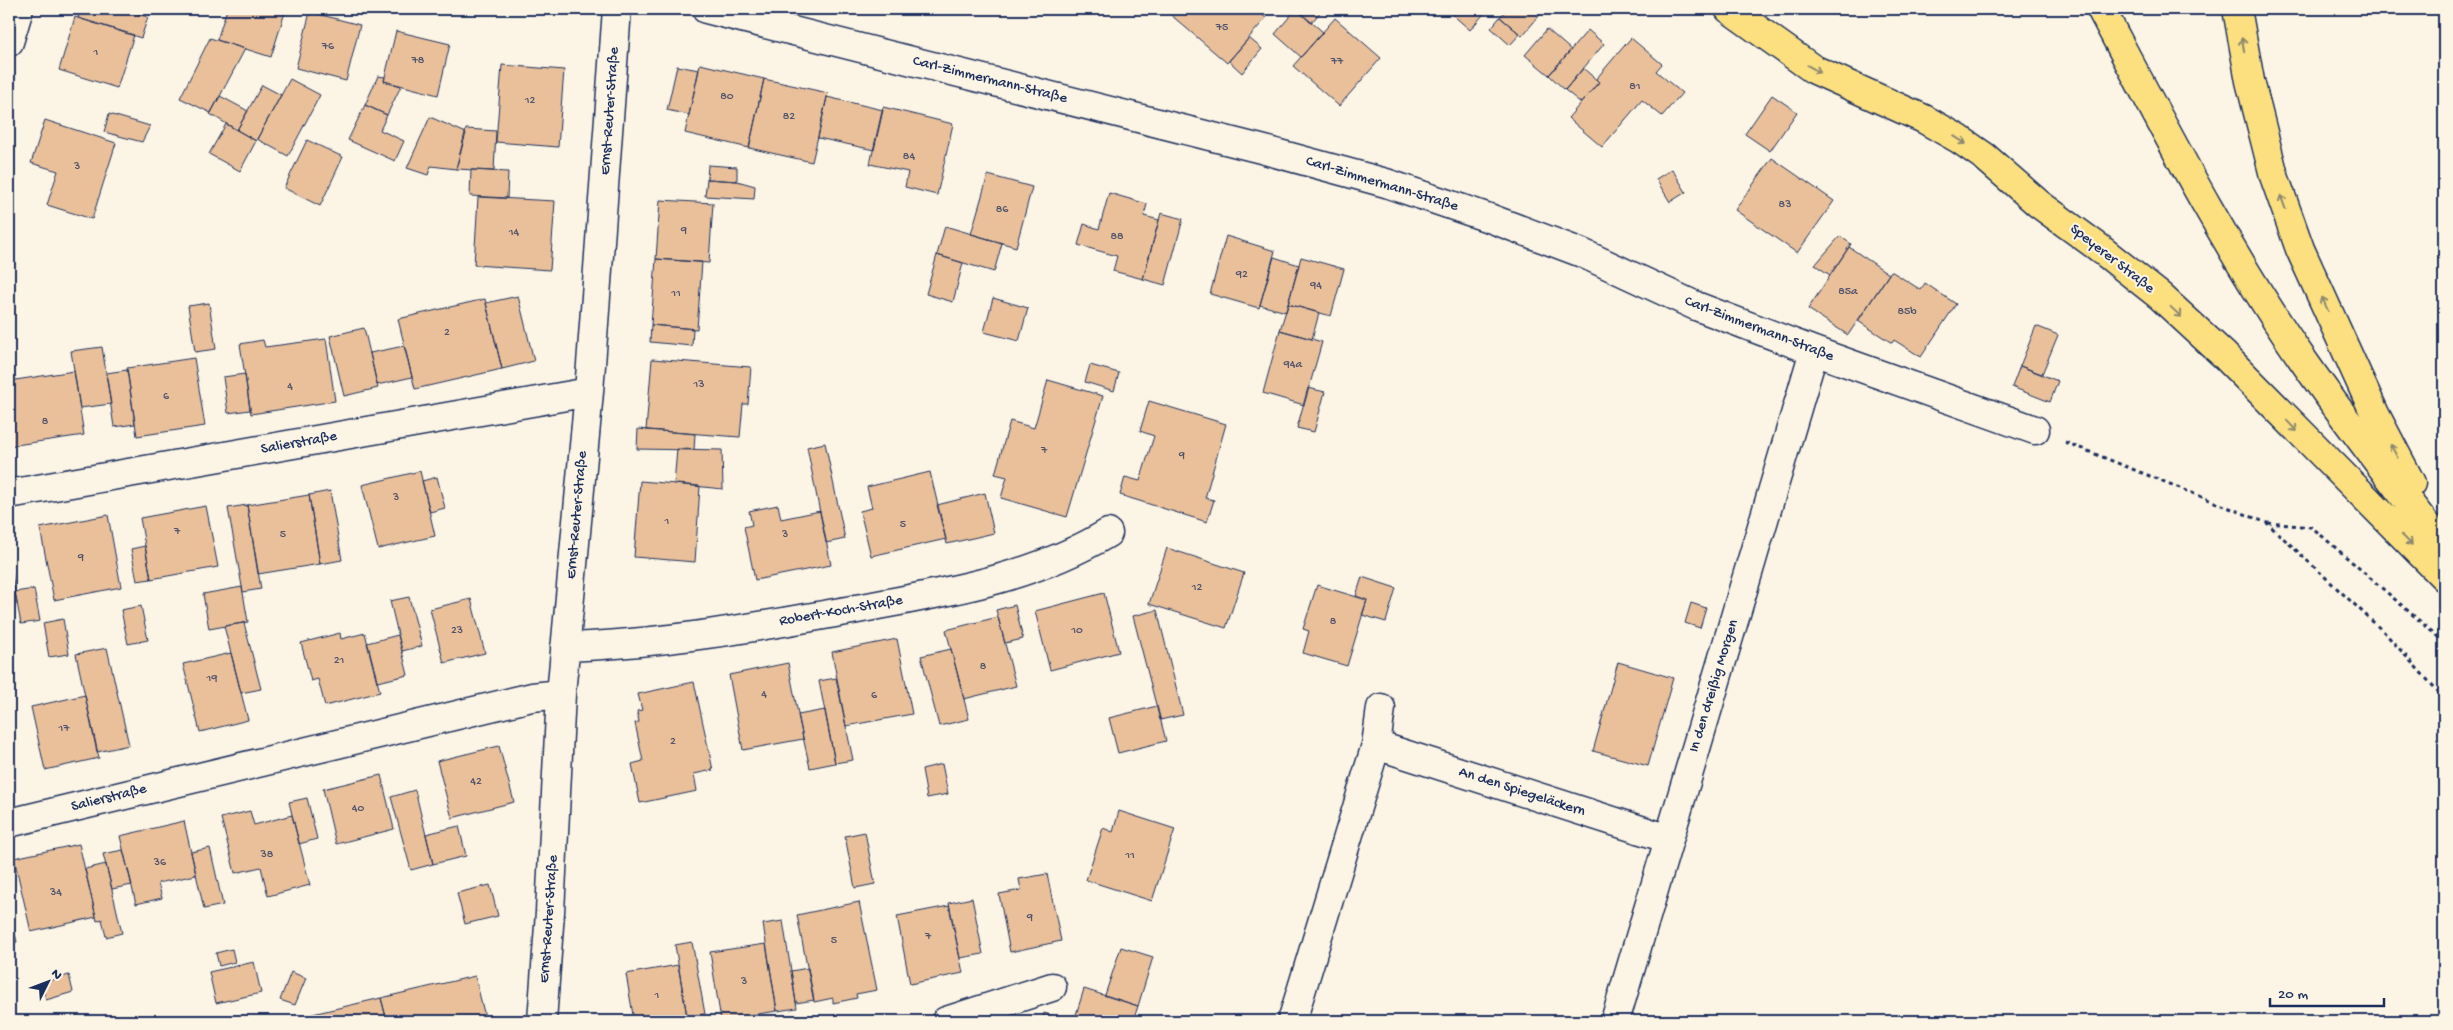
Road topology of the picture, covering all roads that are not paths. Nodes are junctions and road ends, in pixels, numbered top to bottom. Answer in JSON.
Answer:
{"nodes":[{"id":1,"x":19,"y":9,"type":"edge"},
{"id":2,"x":617,"y":9,"type":"edge"},
{"id":3,"x":706,"y":9,"type":"edge"},
{"id":4,"x":1729,"y":9,"type":"edge"},
{"id":5,"x":2101,"y":9,"type":"edge"},
{"id":6,"x":2236,"y":9,"type":"edge"},
{"id":7,"x":9,"y":42,"type":"edge"},
{"id":8,"x":1814,"y":351,"type":"junction"},
{"id":9,"x":589,"y":392,"type":"junction"},
{"id":10,"x":2035,"y":430,"type":"road end"},
{"id":11,"x":9,"y":494,"type":"edge"},
{"id":12,"x":1108,"y":534,"type":"dead end"},
{"id":13,"x":2444,"y":539,"type":"edge"},
{"id":14,"x":2444,"y":548,"type":"edge"},
{"id":15,"x":2444,"y":577,"type":"edge"},
{"id":16,"x":565,"y":647,"type":"junction"},
{"id":17,"x":561,"y":694,"type":"junction"},
{"id":18,"x":1381,"y":708,"type":"dead end"},
{"id":19,"x":1376,"y":745,"type":"junction"},
{"id":20,"x":9,"y":823,"type":"edge"},
{"id":21,"x":1669,"y":840,"type":"junction"},
{"id":22,"x":1052,"y":987,"type":"dead end"},
{"id":23,"x":542,"y":1021,"type":"edge"},
{"id":24,"x":946,"y":1021,"type":"edge"},
{"id":25,"x":1292,"y":1021,"type":"edge"},
{"id":26,"x":1615,"y":1021,"type":"edge"}],
"edges":[{"from":1,"to":7,"type":"street"},
{"from":2,"to":9,"type":"street","name":"Ernst-Reuter-Straße"},
{"from":3,"to":8,"type":"street","name":"Carl-Zimmermann-Straße"},
{"from":4,"to":15,"type":"main road","name":"Speyerer Straße","one_way":true},
{"from":5,"to":14,"type":"main road"},
{"from":13,"to":6,"type":"main road","one_way":true},
{"from":8,"to":10,"type":"street","name":"Carl-Zimmermann-Straße"},
{"from":8,"to":21,"type":"street","name":"In den dreißig Morgen"},
{"from":9,"to":11,"type":"street","name":"Salierstraße"},
{"from":9,"to":16,"type":"street","name":"Ernst-Reuter-Straße"},
{"from":12,"to":16,"type":"street","name":"Robert-Koch-Straße"},
{"from":16,"to":17,"type":"street","name":"Ernst-Reuter-Straße"},
{"from":17,"to":20,"type":"street","name":"Salierstraße"},
{"from":17,"to":23,"type":"street","name":"Ernst-Reuter-Straße"},
{"from":18,"to":19,"type":"street"},
{"from":19,"to":21,"type":"street","name":"An den Spiegeläckern"},
{"from":19,"to":25,"type":"street"},
{"from":21,"to":26,"type":"street","name":"In den dreißig Morgen"},
{"from":22,"to":24,"type":"street"}]}
